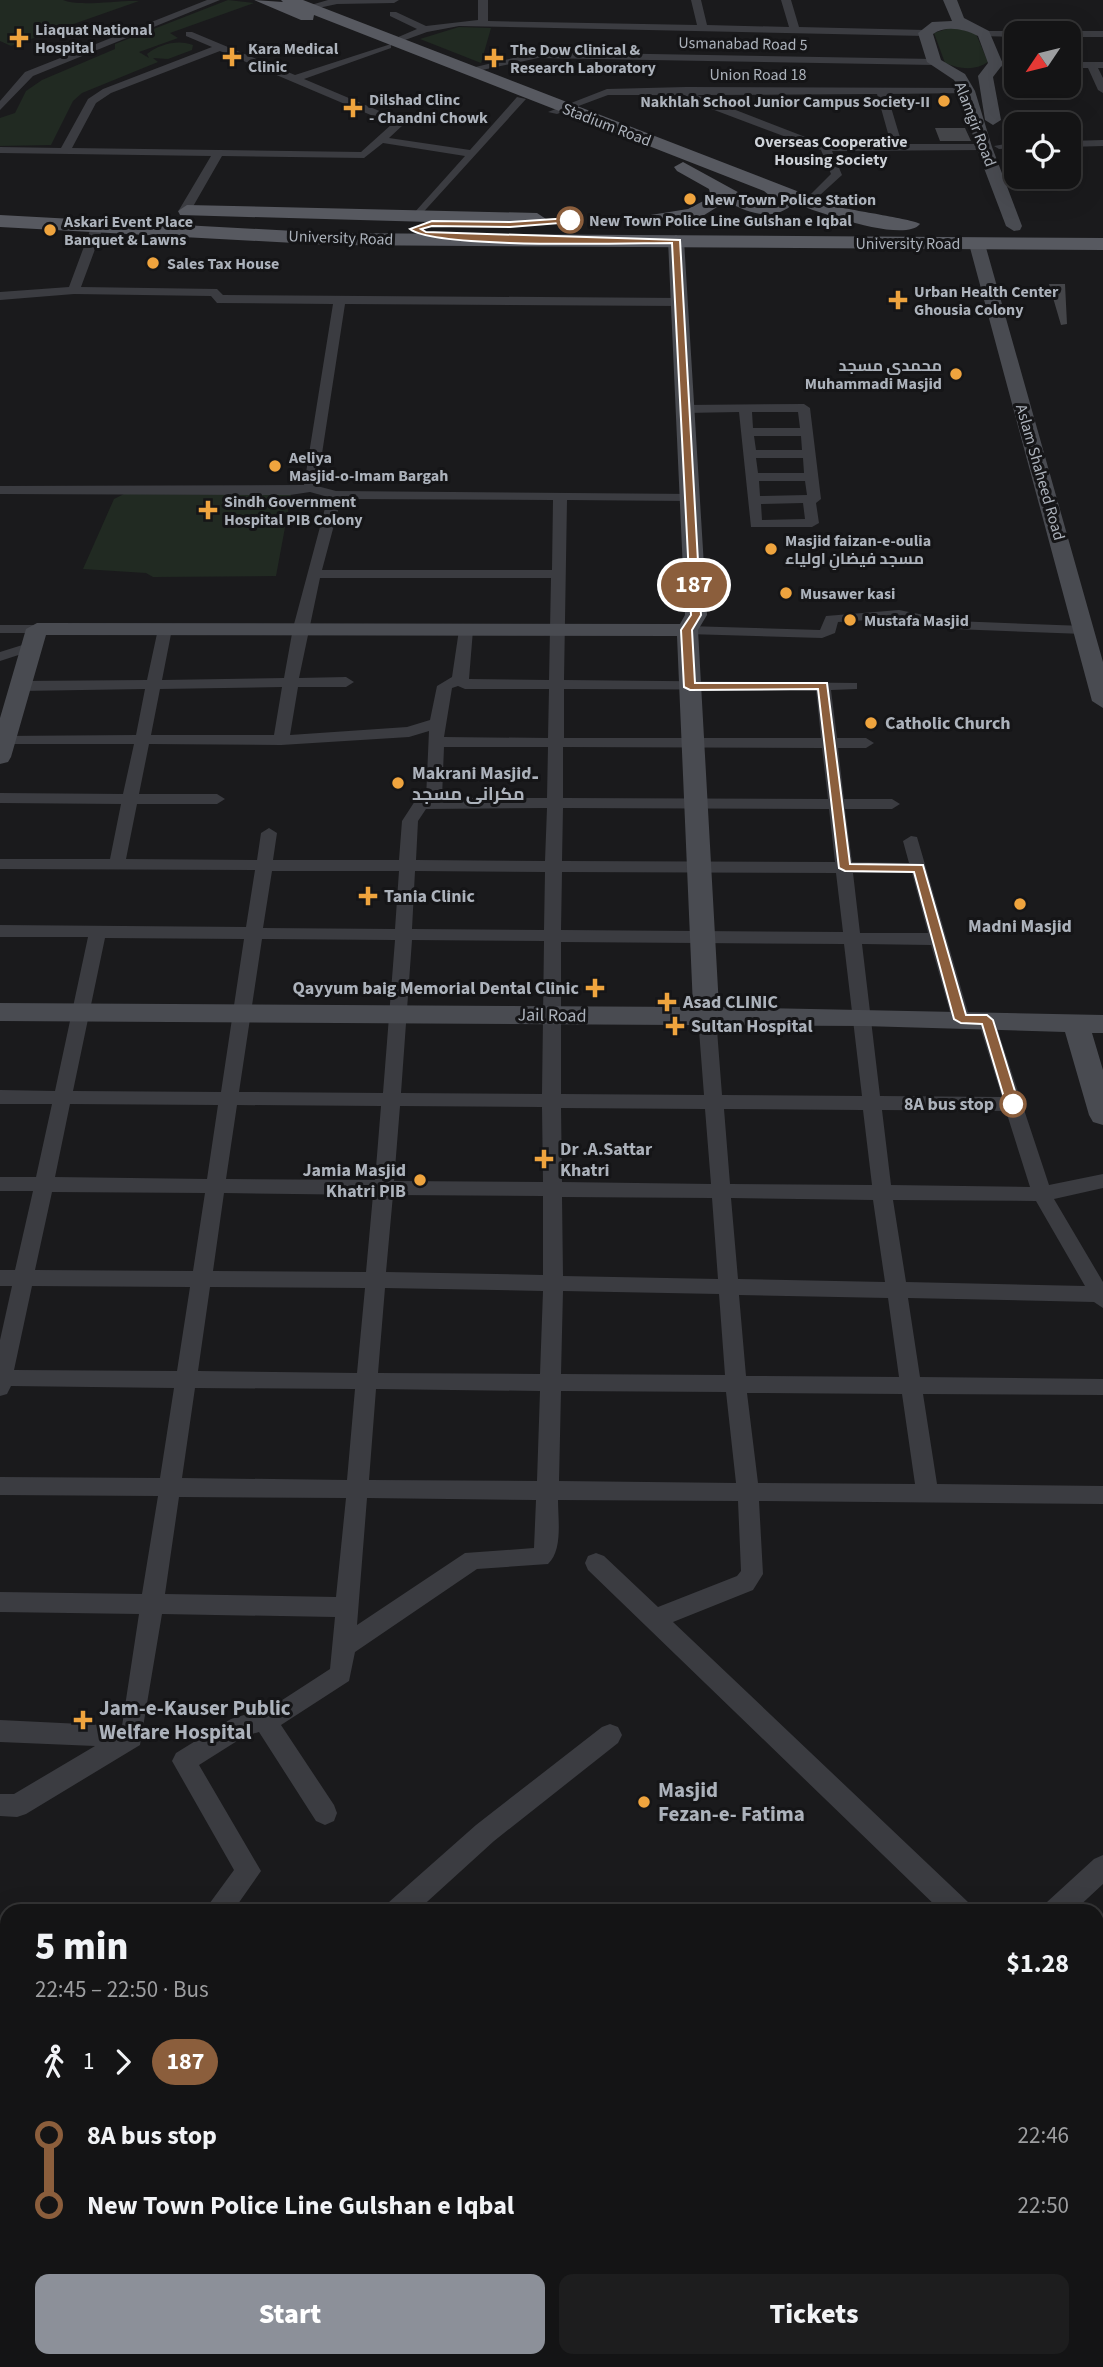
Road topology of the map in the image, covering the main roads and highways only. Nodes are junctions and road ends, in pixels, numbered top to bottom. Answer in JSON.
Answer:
{"nodes":[{"id":1,"x":262,"y":0,"type":"edge"},
{"id":2,"x":289,"y":0,"type":"edge"},
{"id":3,"x":391,"y":43,"type":"junction"},
{"id":4,"x":558,"y":110,"type":"junction"},
{"id":5,"x":718,"y":186,"type":"junction"},
{"id":6,"x":769,"y":186,"type":"junction"},
{"id":7,"x":0,"y":205,"type":"edge"},
{"id":8,"x":64,"y":206,"type":"dead end"},
{"id":9,"x":0,"y":221,"type":"edge"},
{"id":10,"x":621,"y":221,"type":"dead end"},
{"id":11,"x":645,"y":221,"type":"junction"},
{"id":12,"x":931,"y":226,"type":"junction"},
{"id":13,"x":210,"y":232,"type":"junction"},
{"id":14,"x":507,"y":240,"type":"junction"},
{"id":15,"x":1101,"y":240,"type":"edge"}],
"edges":[{"from":1,"to":3,"type":"main road","name":"Stadium Road"},
{"from":2,"to":3,"type":"main road","name":"Stadium Road"},
{"from":3,"to":4,"type":"main road","name":"Stadium Road"},
{"from":3,"to":4,"type":"main road","name":"Stadium Road"},
{"from":4,"to":5,"type":"main road","name":"Stadium Road"},
{"from":4,"to":6,"type":"main road","name":"Stadium Road"},
{"from":5,"to":6,"type":"main road","name":"Stadium Road"},
{"from":5,"to":11,"type":"main road"},
{"from":6,"to":12,"type":"main road","name":"Stadium Road"},
{"from":7,"to":8,"type":"main road"},
{"from":9,"to":13,"type":"main road","name":"University Road"},
{"from":10,"to":11,"type":"main road","name":"University Road"},
{"from":11,"to":12,"type":"main road","name":"University Road"},
{"from":12,"to":15,"type":"main road","name":"University Road"},
{"from":13,"to":14,"type":"main road","name":"University Road"},
{"from":13,"to":14,"type":"main road","name":"University Road"},
{"from":14,"to":15,"type":"main road","name":"University Road"}]}
